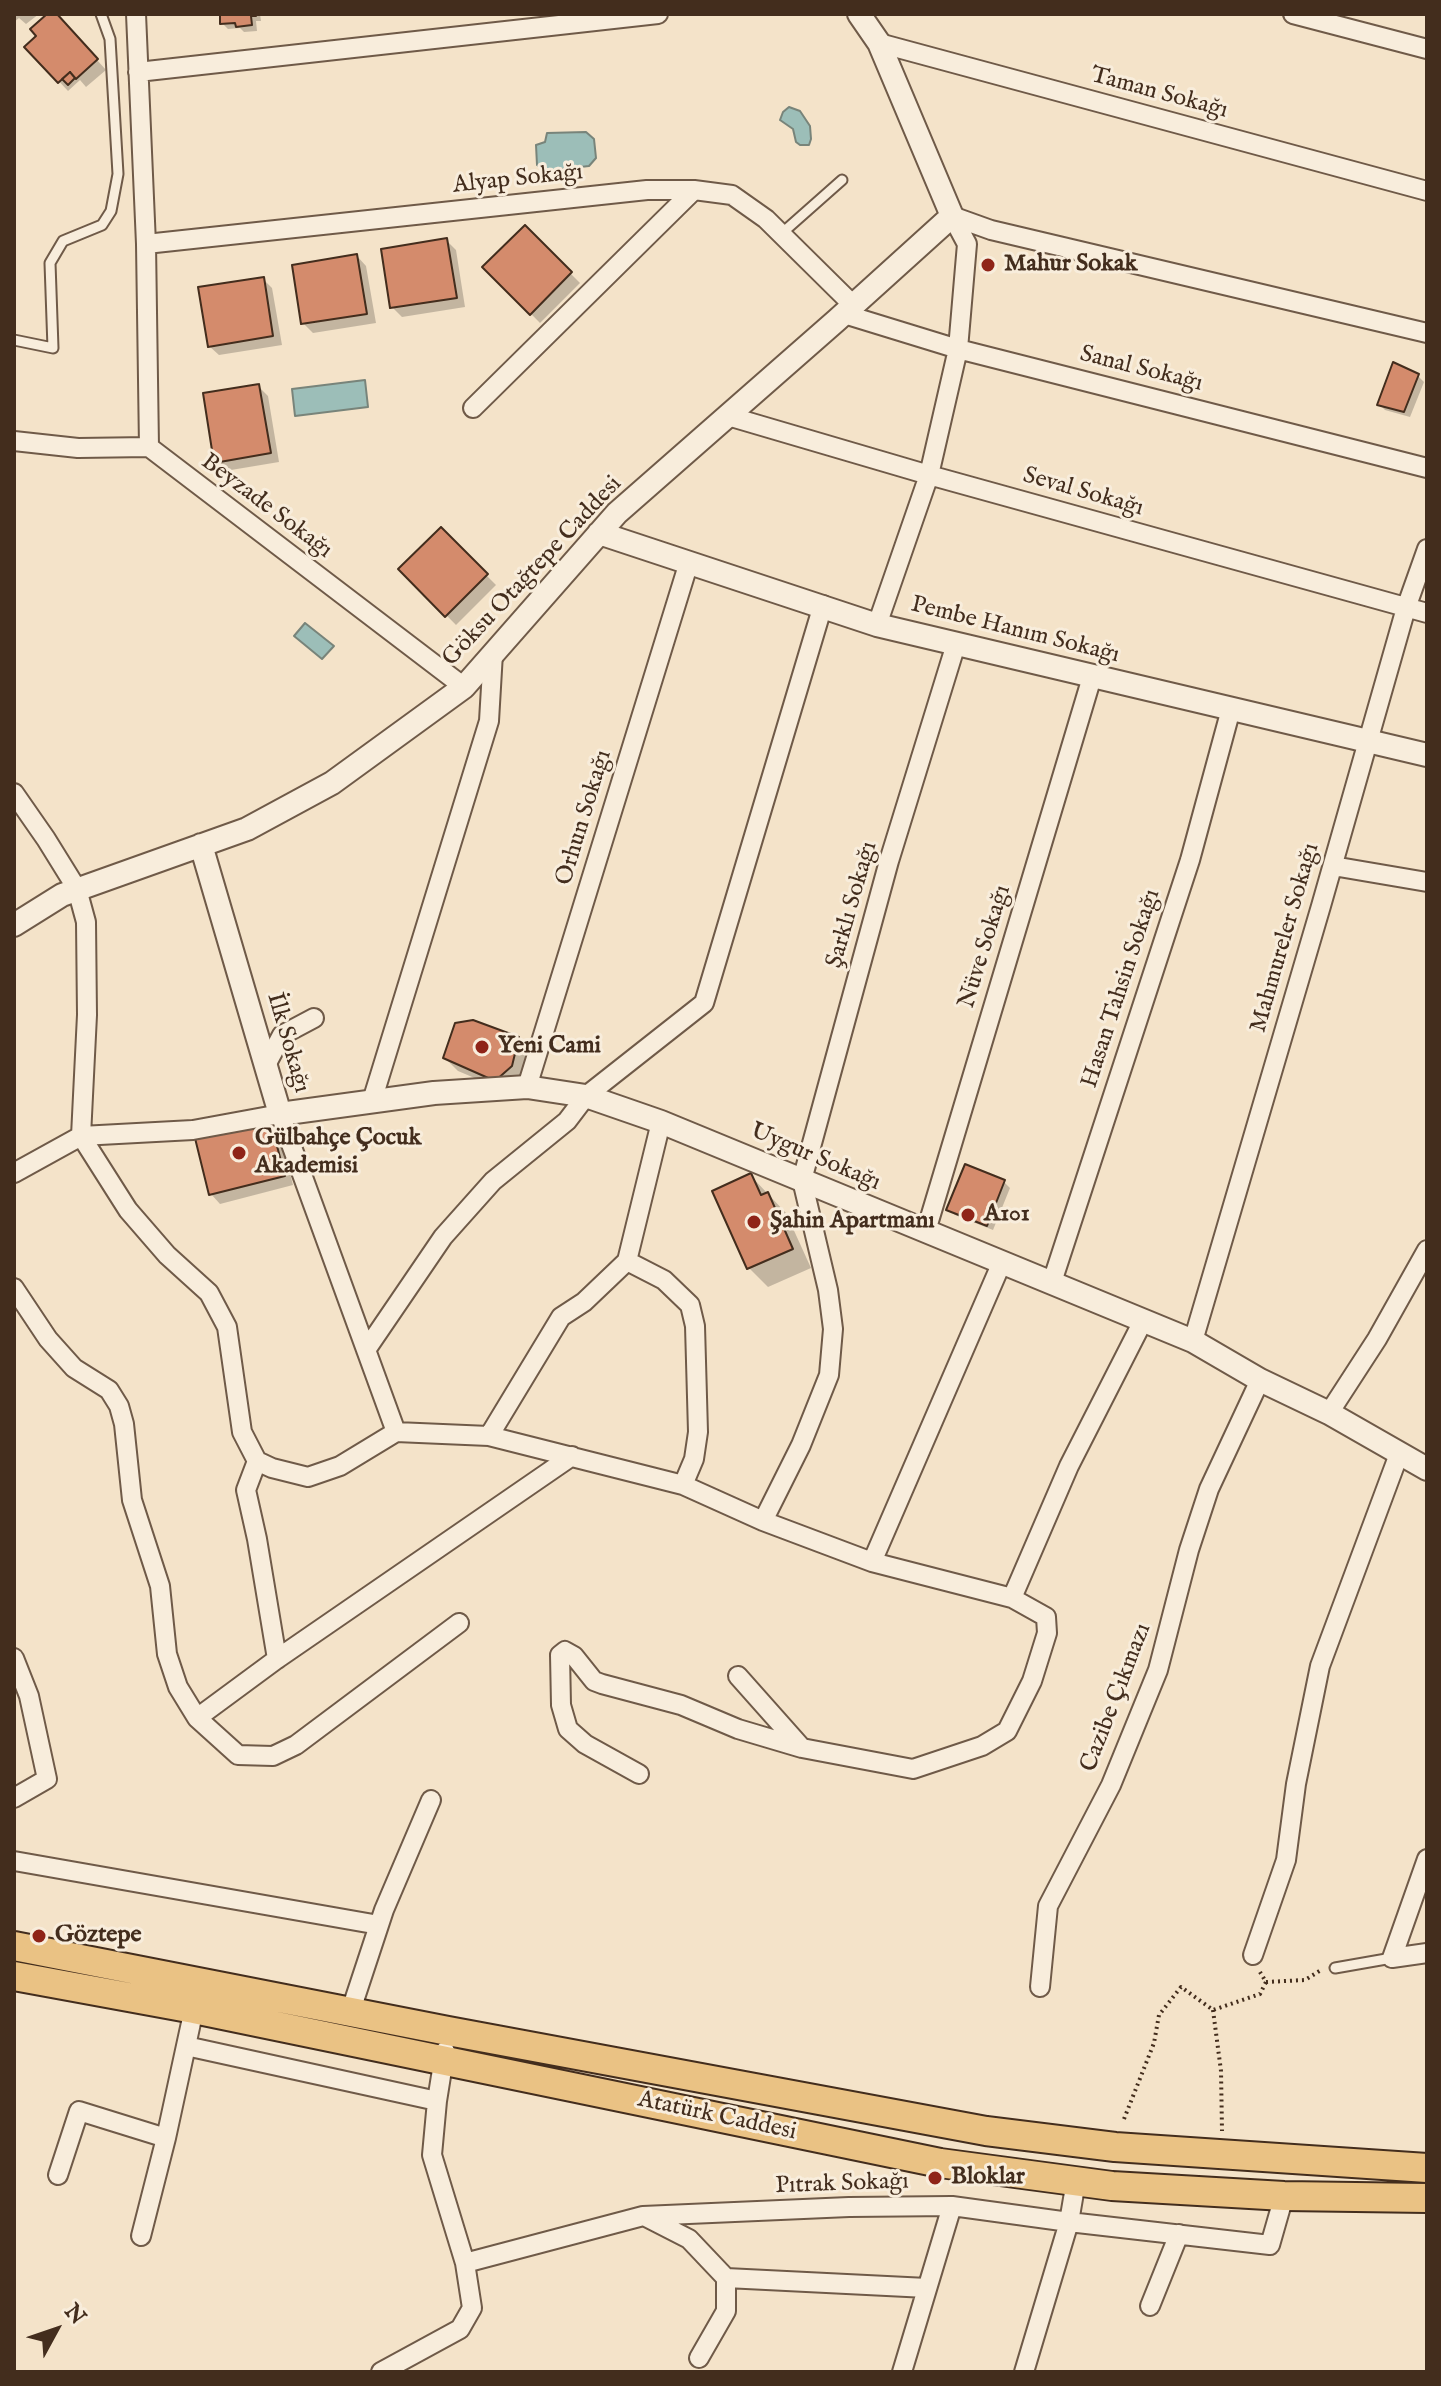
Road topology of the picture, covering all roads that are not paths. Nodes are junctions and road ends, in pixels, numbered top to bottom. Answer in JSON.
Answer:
{"nodes":[{"id":1,"x":101,"y":14,"type":"edge"},
{"id":2,"x":136,"y":14,"type":"edge"},
{"id":3,"x":658,"y":14,"type":"edge"},
{"id":4,"x":859,"y":14,"type":"edge"},
{"id":5,"x":1293,"y":14,"type":"edge"},
{"id":6,"x":879,"y":43,"type":"junction"},
{"id":7,"x":1427,"y":49,"type":"edge"},
{"id":8,"x":138,"y":72,"type":"junction"},
{"id":9,"x":842,"y":180,"type":"dead end"},
{"id":10,"x":694,"y":190,"type":"junction"},
{"id":11,"x":1427,"y":191,"type":"edge"},
{"id":12,"x":952,"y":216,"type":"junction"},
{"id":13,"x":781,"y":234,"type":"junction"},
{"id":14,"x":146,"y":244,"type":"junction"},
{"id":15,"x":848,"y":309,"type":"junction"},
{"id":16,"x":1427,"y":333,"type":"edge"},
{"id":17,"x":14,"y":340,"type":"edge"},
{"id":18,"x":958,"y":349,"type":"junction"},
{"id":19,"x":473,"y":408,"type":"dead end"},
{"id":20,"x":728,"y":416,"type":"junction"},
{"id":21,"x":14,"y":441,"type":"edge"},
{"id":22,"x":149,"y":447,"type":"junction"},
{"id":23,"x":1427,"y":468,"type":"edge"},
{"id":24,"x":929,"y":475,"type":"junction"},
{"id":25,"x":599,"y":533,"type":"junction"},
{"id":26,"x":1427,"y":549,"type":"edge"},
{"id":27,"x":689,"y":562,"type":"junction"},
{"id":28,"x":823,"y":605,"type":"junction"},
{"id":29,"x":1406,"y":608,"type":"junction"},
{"id":30,"x":1427,"y":613,"type":"edge"},
{"id":31,"x":877,"y":625,"type":"junction"},
{"id":32,"x":956,"y":644,"type":"junction"},
{"id":33,"x":493,"y":653,"type":"junction"},
{"id":34,"x":1092,"y":677,"type":"junction"},
{"id":35,"x":464,"y":687,"type":"junction"},
{"id":36,"x":1231,"y":709,"type":"junction"},
{"id":37,"x":1368,"y":741,"type":"junction"},
{"id":38,"x":1427,"y":755,"type":"edge"},
{"id":39,"x":14,"y":793,"type":"edge"},
{"id":40,"x":201,"y":845,"type":"junction"},
{"id":41,"x":1333,"y":866,"type":"junction"},
{"id":42,"x":1427,"y":882,"type":"edge"},
{"id":43,"x":77,"y":889,"type":"junction"},
{"id":44,"x":14,"y":925,"type":"edge"},
{"id":45,"x":314,"y":1018,"type":"dead end"},
{"id":46,"x":266,"y":1065,"type":"junction"},
{"id":47,"x":527,"y":1087,"type":"junction"},
{"id":48,"x":586,"y":1096,"type":"junction"},
{"id":49,"x":372,"y":1101,"type":"junction"},
{"id":50,"x":280,"y":1114,"type":"junction"},
{"id":51,"x":661,"y":1122,"type":"junction"},
{"id":52,"x":81,"y":1136,"type":"junction"},
{"id":53,"x":14,"y":1173,"type":"edge"},
{"id":54,"x":802,"y":1180,"type":"junction"},
{"id":55,"x":926,"y":1231,"type":"junction"},
{"id":56,"x":1427,"y":1250,"type":"edge"},
{"id":57,"x":627,"y":1261,"type":"junction"},
{"id":58,"x":1002,"y":1262,"type":"junction"},
{"id":59,"x":1052,"y":1282,"type":"junction"},
{"id":60,"x":14,"y":1288,"type":"edge"},
{"id":61,"x":1143,"y":1321,"type":"junction"},
{"id":62,"x":1193,"y":1341,"type":"junction"},
{"id":63,"x":366,"y":1350,"type":"junction"},
{"id":64,"x":1260,"y":1380,"type":"junction"},
{"id":65,"x":1329,"y":1413,"type":"junction"},
{"id":66,"x":396,"y":1432,"type":"junction"},
{"id":67,"x":489,"y":1436,"type":"junction"},
{"id":68,"x":1399,"y":1454,"type":"junction"},
{"id":69,"x":572,"y":1456,"type":"junction"},
{"id":70,"x":257,"y":1461,"type":"junction"},
{"id":71,"x":1427,"y":1469,"type":"edge"},
{"id":72,"x":683,"y":1485,"type":"junction"},
{"id":73,"x":763,"y":1521,"type":"junction"},
{"id":74,"x":872,"y":1562,"type":"junction"},
{"id":75,"x":1012,"y":1598,"type":"junction"},
{"id":76,"x":459,"y":1623,"type":"dead end"},
{"id":77,"x":14,"y":1658,"type":"edge"},
{"id":78,"x":277,"y":1659,"type":"junction"},
{"id":79,"x":738,"y":1676,"type":"dead end"},
{"id":80,"x":197,"y":1718,"type":"junction"},
{"id":81,"x":802,"y":1748,"type":"junction"},
{"id":82,"x":639,"y":1774,"type":"dead end"},
{"id":83,"x":14,"y":1798,"type":"edge"},
{"id":84,"x":431,"y":1800,"type":"dead end"},
{"id":85,"x":1427,"y":1859,"type":"edge"},
{"id":86,"x":14,"y":1861,"type":"edge"},
{"id":87,"x":379,"y":1925,"type":"junction"},
{"id":88,"x":14,"y":1946,"type":"edge"},
{"id":89,"x":1427,"y":1953,"type":"edge"},
{"id":90,"x":1253,"y":1955,"type":"road end"},
{"id":91,"x":1392,"y":1958,"type":"junction"},
{"id":92,"x":1335,"y":1968,"type":"road end"},
{"id":93,"x":14,"y":1976,"type":"edge"},
{"id":94,"x":1040,"y":1987,"type":"dead end"},
{"id":95,"x":194,"y":2009,"type":"junction"},
{"id":96,"x":351,"y":2010,"type":"junction"},
{"id":97,"x":448,"y":2031,"type":"junction"},
{"id":98,"x":186,"y":2046,"type":"junction"},
{"id":99,"x":443,"y":2060,"type":"junction"},
{"id":100,"x":437,"y":2101,"type":"junction"},
{"id":101,"x":166,"y":2138,"type":"junction"},
{"id":102,"x":1427,"y":2168,"type":"edge"},
{"id":103,"x":58,"y":2175,"type":"dead end"},
{"id":104,"x":1076,"y":2181,"type":"junction"},
{"id":105,"x":1284,"y":2196,"type":"junction"},
{"id":106,"x":1427,"y":2198,"type":"edge"},
{"id":107,"x":952,"y":2206,"type":"junction"},
{"id":108,"x":643,"y":2216,"type":"junction"},
{"id":109,"x":1069,"y":2222,"type":"junction"},
{"id":110,"x":1179,"y":2234,"type":"junction"},
{"id":111,"x":141,"y":2236,"type":"dead end"},
{"id":112,"x":465,"y":2263,"type":"junction"},
{"id":113,"x":726,"y":2278,"type":"junction"},
{"id":114,"x":927,"y":2288,"type":"junction"},
{"id":115,"x":1150,"y":2306,"type":"dead end"},
{"id":116,"x":699,"y":2358,"type":"dead end"},
{"id":117,"x":381,"y":2372,"type":"edge"},
{"id":118,"x":902,"y":2372,"type":"edge"},
{"id":119,"x":1024,"y":2372,"type":"edge"}],
"edges":[{"from":1,"to":17,"type":"lane"},
{"from":2,"to":8,"type":"street"},
{"from":3,"to":8,"type":"street"},
{"from":4,"to":6,"type":"street"},
{"from":5,"to":7,"type":"street"},
{"from":6,"to":11,"type":"street","name":"Taman Sokağı"},
{"from":6,"to":12,"type":"street"},
{"from":8,"to":14,"type":"street"},
{"from":9,"to":13,"type":"lane"},
{"from":10,"to":13,"type":"street","name":"Alyap Sokağı"},
{"from":10,"to":14,"type":"street","name":"Alyap Sokağı"},
{"from":10,"to":19,"type":"street"},
{"from":12,"to":15,"type":"street","name":"Göksu Otağtepe Caddesi"},
{"from":12,"to":16,"type":"street"},
{"from":12,"to":18,"type":"street"},
{"from":13,"to":15,"type":"street","name":"Alyap Sokağı"},
{"from":14,"to":22,"type":"street"},
{"from":15,"to":18,"type":"street","name":"Sanal Sokağı"},
{"from":15,"to":20,"type":"street","name":"Göksu Otağtepe Caddesi"},
{"from":18,"to":23,"type":"street","name":"Sanal Sokağı"},
{"from":18,"to":24,"type":"street"},
{"from":20,"to":24,"type":"street","name":"Seval Sokağı"},
{"from":20,"to":25,"type":"street","name":"Göksu Otağtepe Caddesi"},
{"from":21,"to":22,"type":"street"},
{"from":22,"to":35,"type":"street","name":"Beyzade Sokağı"},
{"from":24,"to":29,"type":"street","name":"Seval Sokağı"},
{"from":24,"to":31,"type":"street"},
{"from":25,"to":27,"type":"street","name":"Pembe Hanım Sokağı"},
{"from":25,"to":33,"type":"street","name":"Göksu Otağtepe Caddesi"},
{"from":26,"to":29,"type":"street","name":"Mahmureler Sokağı"},
{"from":27,"to":28,"type":"street","name":"Pembe Hanım Sokağı"},
{"from":27,"to":47,"type":"street","name":"Orhun Sokağı"},
{"from":28,"to":31,"type":"street","name":"Pembe Hanım Sokağı"},
{"from":28,"to":48,"type":"street"},
{"from":29,"to":30,"type":"street","name":"Seval Sokağı"},
{"from":29,"to":37,"type":"street","name":"Mahmureler Sokağı"},
{"from":31,"to":32,"type":"street","name":"Pembe Hanım Sokağı"},
{"from":32,"to":34,"type":"street","name":"Pembe Hanım Sokağı"},
{"from":32,"to":54,"type":"street","name":"Şarklı Sokağı"},
{"from":33,"to":35,"type":"street","name":"Göksu Otağtepe Caddesi"},
{"from":33,"to":49,"type":"street"},
{"from":34,"to":36,"type":"street","name":"Pembe Hanım Sokağı"},
{"from":34,"to":55,"type":"street","name":"Nüve Sokağı"},
{"from":35,"to":40,"type":"street","name":"Göksu Otağtepe Caddesi"},
{"from":36,"to":37,"type":"street","name":"Pembe Hanım Sokağı"},
{"from":36,"to":59,"type":"street","name":"Hasan Tahsin Sokağı"},
{"from":37,"to":38,"type":"street","name":"Pembe Hanım Sokağı"},
{"from":37,"to":41,"type":"street","name":"Mahmureler Sokağı"},
{"from":39,"to":43,"type":"street"},
{"from":40,"to":43,"type":"street","name":"Göksu Otağtepe Caddesi"},
{"from":40,"to":46,"type":"street","name":"İlk Sokağı"},
{"from":41,"to":42,"type":"street"},
{"from":41,"to":62,"type":"street","name":"Mahmureler Sokağı"},
{"from":43,"to":44,"type":"street","name":"Göksu Otağtepe Caddesi"},
{"from":43,"to":52,"type":"street"},
{"from":45,"to":46,"type":"street"},
{"from":46,"to":50,"type":"street","name":"İlk Sokağı"},
{"from":47,"to":48,"type":"street","name":"Uygur Sokağı"},
{"from":47,"to":49,"type":"street","name":"Uygur Sokağı"},
{"from":48,"to":51,"type":"street","name":"Uygur Sokağı"},
{"from":48,"to":63,"type":"street"},
{"from":49,"to":50,"type":"street","name":"Uygur Sokağı"},
{"from":50,"to":52,"type":"street"},
{"from":50,"to":63,"type":"street","name":"İlk Sokağı"},
{"from":51,"to":54,"type":"street","name":"Uygur Sokağı"},
{"from":51,"to":57,"type":"street"},
{"from":52,"to":53,"type":"street"},
{"from":52,"to":70,"type":"street"},
{"from":54,"to":55,"type":"street","name":"Uygur Sokağı"},
{"from":54,"to":73,"type":"street"},
{"from":55,"to":58,"type":"street","name":"Uygur Sokağı"},
{"from":56,"to":65,"type":"street"},
{"from":57,"to":67,"type":"street"},
{"from":57,"to":72,"type":"street"},
{"from":58,"to":59,"type":"street","name":"Uygur Sokağı"},
{"from":58,"to":74,"type":"street"},
{"from":59,"to":61,"type":"street","name":"Uygur Sokağı"},
{"from":60,"to":80,"type":"street"},
{"from":61,"to":62,"type":"street","name":"Uygur Sokağı"},
{"from":61,"to":75,"type":"street"},
{"from":62,"to":64,"type":"street","name":"Uygur Sokağı"},
{"from":63,"to":66,"type":"street","name":"İlk Sokağı"},
{"from":64,"to":65,"type":"street","name":"Uygur Sokağı"},
{"from":64,"to":94,"type":"street","name":"Cazibe Çıkmazı"},
{"from":65,"to":68,"type":"street","name":"Uygur Sokağı"},
{"from":66,"to":67,"type":"street"},
{"from":66,"to":70,"type":"street"},
{"from":67,"to":69,"type":"street"},
{"from":68,"to":71,"type":"street","name":"Uygur Sokağı"},
{"from":68,"to":90,"type":"street"},
{"from":69,"to":72,"type":"street"},
{"from":69,"to":78,"type":"street"},
{"from":70,"to":78,"type":"street"},
{"from":72,"to":73,"type":"street"},
{"from":73,"to":74,"type":"street"},
{"from":74,"to":75,"type":"street"},
{"from":75,"to":81,"type":"street"},
{"from":76,"to":80,"type":"street"},
{"from":77,"to":83,"type":"street"},
{"from":78,"to":80,"type":"street"},
{"from":79,"to":81,"type":"street"},
{"from":81,"to":82,"type":"street"},
{"from":84,"to":87,"type":"street"},
{"from":85,"to":91,"type":"street"},
{"from":86,"to":87,"type":"street"},
{"from":87,"to":96,"type":"street"},
{"from":88,"to":96,"type":"main road","name":"Atatürk Caddesi"},
{"from":89,"to":91,"type":"street"},
{"from":91,"to":92,"type":"lane"},
{"from":93,"to":95,"type":"main road","name":"Atatürk Caddesi"},
{"from":95,"to":98,"type":"street"},
{"from":95,"to":99,"type":"main road","name":"Atatürk Caddesi"},
{"from":96,"to":97,"type":"main road","name":"Atatürk Caddesi"},
{"from":97,"to":99,"type":"street"},
{"from":97,"to":102,"type":"main road","name":"Atatürk Caddesi"},
{"from":98,"to":100,"type":"street"},
{"from":98,"to":101,"type":"street"},
{"from":99,"to":100,"type":"street"},
{"from":99,"to":104,"type":"main road","name":"Atatürk Caddesi"},
{"from":100,"to":112,"type":"street"},
{"from":101,"to":103,"type":"street"},
{"from":101,"to":111,"type":"street"},
{"from":104,"to":105,"type":"main road","name":"Atatürk Caddesi"},
{"from":104,"to":109,"type":"street"},
{"from":105,"to":106,"type":"main road","name":"Atatürk Caddesi"},
{"from":105,"to":110,"type":"street","name":"Pıtrak Sokağı"},
{"from":107,"to":108,"type":"street","name":"Pıtrak Sokağı"},
{"from":107,"to":109,"type":"street","name":"Pıtrak Sokağı"},
{"from":107,"to":114,"type":"street"},
{"from":108,"to":112,"type":"street","name":"Pıtrak Sokağı"},
{"from":108,"to":113,"type":"street"},
{"from":109,"to":110,"type":"street","name":"Pıtrak Sokağı"},
{"from":109,"to":119,"type":"street"},
{"from":110,"to":115,"type":"street"},
{"from":112,"to":117,"type":"street"},
{"from":113,"to":114,"type":"street"},
{"from":113,"to":116,"type":"street"},
{"from":114,"to":118,"type":"street"}]}
